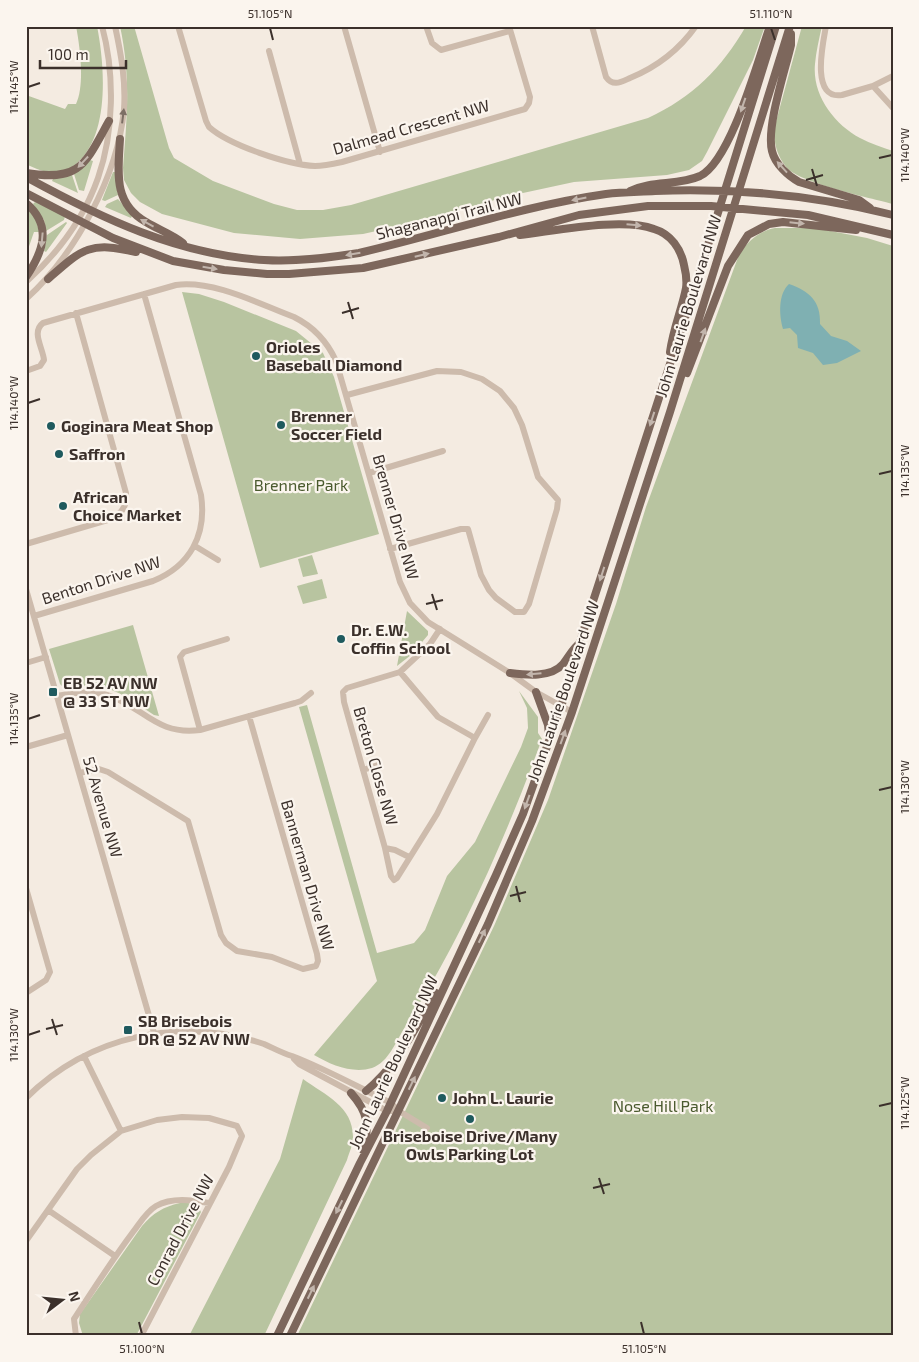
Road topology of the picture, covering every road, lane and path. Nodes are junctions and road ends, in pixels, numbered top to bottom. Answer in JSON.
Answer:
{"nodes":[{"id":1,"x":102,"y":26,"type":"edge"},
{"id":2,"x":115,"y":26,"type":"edge"},
{"id":3,"x":178,"y":26,"type":"edge"},
{"id":4,"x":344,"y":26,"type":"edge"},
{"id":5,"x":426,"y":26,"type":"edge"},
{"id":6,"x":592,"y":26,"type":"edge"},
{"id":7,"x":696,"y":26,"type":"edge"},
{"id":8,"x":770,"y":26,"type":"edge"},
{"id":9,"x":776,"y":26,"type":"edge"},
{"id":10,"x":791,"y":26,"type":"edge"},
{"id":11,"x":826,"y":26,"type":"edge"},
{"id":12,"x":509,"y":29,"type":"edge"},
{"id":13,"x":269,"y":51,"type":"dead end"},
{"id":14,"x":893,"y":76,"type":"edge"},
{"id":15,"x":873,"y":86,"type":"junction"},
{"id":16,"x":893,"y":108,"type":"edge"},
{"id":17,"x":109,"y":121,"type":"junction"},
{"id":18,"x":120,"y":139,"type":"junction"},
{"id":19,"x":380,"y":152,"type":"junction"},
{"id":20,"x":300,"y":164,"type":"junction"},
{"id":21,"x":26,"y":173,"type":"edge"},
{"id":22,"x":26,"y":177,"type":"edge"},
{"id":23,"x":724,"y":190,"type":"junction"},
{"id":24,"x":738,"y":191,"type":"junction"},
{"id":25,"x":627,"y":192,"type":"junction"},
{"id":26,"x":26,"y":193,"type":"edge"},
{"id":27,"x":26,"y":204,"type":"edge"},
{"id":28,"x":720,"y":206,"type":"junction"},
{"id":29,"x":83,"y":208,"type":"junction"},
{"id":30,"x":733,"y":208,"type":"junction"},
{"id":31,"x":871,"y":210,"type":"junction"},
{"id":32,"x":92,"y":212,"type":"junction"},
{"id":33,"x":893,"y":215,"type":"edge"},
{"id":34,"x":77,"y":219,"type":"junction"},
{"id":35,"x":85,"y":223,"type":"junction"},
{"id":36,"x":874,"y":230,"type":"junction"},
{"id":37,"x":893,"y":234,"type":"edge"},
{"id":38,"x":498,"y":237,"type":"junction"},
{"id":39,"x":189,"y":247,"type":"junction"},
{"id":40,"x":162,"y":257,"type":"junction"},
{"id":41,"x":26,"y":277,"type":"edge"},
{"id":42,"x":48,"y":279,"type":"junction"},
{"id":43,"x":26,"y":282,"type":"edge"},
{"id":44,"x":144,"y":294,"type":"junction"},
{"id":45,"x":26,"y":299,"type":"edge"},
{"id":46,"x":76,"y":313,"type":"junction"},
{"id":47,"x":26,"y":371,"type":"edge"},
{"id":48,"x":667,"y":372,"type":"junction"},
{"id":49,"x":347,"y":395,"type":"junction"},
{"id":50,"x":670,"y":412,"type":"junction"},
{"id":51,"x":443,"y":451,"type":"dead end"},
{"id":52,"x":369,"y":473,"type":"junction"},
{"id":53,"x":26,"y":544,"type":"edge"},
{"id":54,"x":195,"y":546,"type":"junction"},
{"id":55,"x":390,"y":549,"type":"junction"},
{"id":56,"x":218,"y":560,"type":"dead end"},
{"id":57,"x":26,"y":589,"type":"edge"},
{"id":58,"x":34,"y":616,"type":"junction"},
{"id":59,"x":440,"y":629,"type":"junction"},
{"id":60,"x":227,"y":638,"type":"dead end"},
{"id":61,"x":580,"y":643,"type":"junction"},
{"id":62,"x":46,"y":657,"type":"junction"},
{"id":63,"x":26,"y":663,"type":"edge"},
{"id":64,"x":400,"y":672,"type":"junction"},
{"id":65,"x":510,"y":673,"type":"junction"},
{"id":66,"x":536,"y":692,"type":"junction"},
{"id":67,"x":311,"y":693,"type":"dead end"},
{"id":68,"x":57,"y":696,"type":"junction"},
{"id":69,"x":561,"y":707,"type":"junction"},
{"id":70,"x":572,"y":712,"type":"junction"},
{"id":71,"x":248,"y":716,"type":"junction"},
{"id":72,"x":488,"y":716,"type":"dead end"},
{"id":73,"x":200,"y":730,"type":"junction"},
{"id":74,"x":68,"y":735,"type":"junction"},
{"id":75,"x":475,"y":738,"type":"junction"},
{"id":76,"x":550,"y":738,"type":"junction"},
{"id":77,"x":26,"y":747,"type":"edge"},
{"id":78,"x":378,"y":765,"type":"dead end"},
{"id":79,"x":363,"y":770,"type":"junction"},
{"id":80,"x":79,"y":773,"type":"junction"},
{"id":81,"x":385,"y":848,"type":"junction"},
{"id":82,"x":409,"y":857,"type":"junction"},
{"id":83,"x":26,"y":888,"type":"edge"},
{"id":84,"x":452,"y":968,"type":"junction"},
{"id":85,"x":26,"y":993,"type":"edge"},
{"id":86,"x":154,"y":1033,"type":"junction"},
{"id":87,"x":84,"y":1056,"type":"junction"},
{"id":88,"x":291,"y":1056,"type":"junction"},
{"id":89,"x":366,"y":1091,"type":"junction"},
{"id":90,"x":351,"y":1092,"type":"junction"},
{"id":91,"x":26,"y":1098,"type":"edge"},
{"id":92,"x":391,"y":1103,"type":"junction"},
{"id":93,"x":387,"y":1111,"type":"junction"},
{"id":94,"x":398,"y":1111,"type":"junction"},
{"id":95,"x":427,"y":1128,"type":"dead end"},
{"id":96,"x":121,"y":1131,"type":"junction"},
{"id":97,"x":360,"y":1163,"type":"junction"},
{"id":98,"x":210,"y":1203,"type":"junction"},
{"id":99,"x":48,"y":1210,"type":"junction"},
{"id":100,"x":26,"y":1241,"type":"edge"},
{"id":101,"x":115,"y":1256,"type":"junction"},
{"id":102,"x":76,"y":1336,"type":"edge"},
{"id":103,"x":141,"y":1336,"type":"edge"},
{"id":104,"x":278,"y":1336,"type":"edge"},
{"id":105,"x":290,"y":1336,"type":"edge"}],
"edges":[{"from":1,"to":17,"type":"street"},
{"from":18,"to":2,"type":"street","one_way":true},
{"from":3,"to":20,"type":"street","name":"Dalmead Crescent NW"},
{"from":4,"to":19,"type":"street"},
{"from":5,"to":12,"type":"street"},
{"from":6,"to":7,"type":"street"},
{"from":8,"to":25,"type":"main road","one_way":true},
{"from":9,"to":23,"type":"main road","name":"John Laurie Boulevard NW"},
{"from":10,"to":24,"type":"main road","name":"John Laurie Boulevard NW"},
{"from":31,"to":10,"type":"main road","one_way":true},
{"from":11,"to":15,"type":"street"},
{"from":12,"to":19,"type":"street","name":"Dalmead Crescent NW"},
{"from":13,"to":20,"type":"street"},
{"from":14,"to":15,"type":"street"},
{"from":15,"to":16,"type":"street"},
{"from":17,"to":21,"type":"main road","one_way":true},
{"from":17,"to":29,"type":"street"},
{"from":18,"to":32,"type":"street"},
{"from":39,"to":18,"type":"main road","one_way":true},
{"from":19,"to":20,"type":"street","name":"Dalmead Crescent NW"},
{"from":22,"to":29,"type":"main road","name":"Shaganappi Trail NW"},
{"from":23,"to":24,"type":"main road","name":"Shaganappi Trail NW"},
{"from":23,"to":25,"type":"main road","name":"Shaganappi Trail NW"},
{"from":23,"to":28,"type":"main road","name":"John Laurie Boulevard NW"},
{"from":24,"to":30,"type":"main road","name":"John Laurie Boulevard NW"},
{"from":24,"to":31,"type":"main road","name":"Shaganappi Trail NW"},
{"from":25,"to":39,"type":"main road","name":"Shaganappi Trail NW","one_way":true},
{"from":26,"to":34,"type":"main road","name":"Shaganappi Trail NW"},
{"from":27,"to":41,"type":"main road","one_way":true},
{"from":28,"to":30,"type":"main road","name":"Shaganappi Trail NW"},
{"from":28,"to":38,"type":"main road","name":"Shaganappi Trail NW"},
{"from":28,"to":48,"type":"main road","name":"John Laurie Boulevard NW"},
{"from":29,"to":32,"type":"main road","name":"Shaganappi Trail NW"},
{"from":29,"to":34,"type":"street"},
{"from":30,"to":36,"type":"main road","name":"Shaganappi Trail NW"},
{"from":30,"to":50,"type":"main road","name":"John Laurie Boulevard NW"},
{"from":31,"to":33,"type":"main road","name":"Shaganappi Trail NW"},
{"from":32,"to":35,"type":"street"},
{"from":32,"to":39,"type":"main road","name":"Shaganappi Trail NW"},
{"from":34,"to":35,"type":"main road","name":"Shaganappi Trail NW"},
{"from":34,"to":43,"type":"street"},
{"from":35,"to":40,"type":"main road","name":"Shaganappi Trail NW"},
{"from":35,"to":42,"type":"street"},
{"from":36,"to":37,"type":"main road","name":"Shaganappi Trail NW"},
{"from":50,"to":36,"type":"main road","one_way":true},
{"from":40,"to":38,"type":"main road","name":"Shaganappi Trail NW","one_way":true},
{"from":38,"to":48,"type":"main road","one_way":true},
{"from":40,"to":42,"type":"main road"},
{"from":42,"to":45,"type":"street"},
{"from":44,"to":46,"type":"street","name":"Brenner Drive NW"},
{"from":44,"to":49,"type":"street","name":"Brenner Drive NW"},
{"from":44,"to":54,"type":"street","name":"Benton Drive NW"},
{"from":46,"to":47,"type":"street","name":"Brenner Drive NW"},
{"from":46,"to":53,"type":"street"},
{"from":48,"to":61,"type":"main road","name":"John Laurie Boulevard NW","one_way":true},
{"from":49,"to":52,"type":"street","name":"Brenner Drive NW"},
{"from":49,"to":55,"type":"street"},
{"from":50,"to":70,"type":"main road","name":"John Laurie Boulevard NW"},
{"from":51,"to":52,"type":"street"},
{"from":52,"to":55,"type":"street","name":"Brenner Drive NW"},
{"from":54,"to":56,"type":"street"},
{"from":54,"to":58,"type":"street","name":"Benton Drive NW"},
{"from":55,"to":59,"type":"street","name":"Brenner Drive NW"},
{"from":57,"to":58,"type":"street","name":"52 Avenue NW"},
{"from":58,"to":62,"type":"street","name":"52 Avenue NW"},
{"from":59,"to":64,"type":"street","name":"Breton Close NW"},
{"from":59,"to":65,"type":"street","name":"Brenner Drive NW"},
{"from":60,"to":73,"type":"street"},
{"from":61,"to":65,"type":"main road","one_way":true},
{"from":61,"to":69,"type":"main road","name":"John Laurie Boulevard NW"},
{"from":62,"to":63,"type":"street"},
{"from":62,"to":68,"type":"street","name":"52 Avenue NW"},
{"from":64,"to":75,"type":"street"},
{"from":64,"to":79,"type":"street","name":"Breton Close NW"},
{"from":65,"to":66,"type":"street","name":"Brenner Drive NW"},
{"from":66,"to":69,"type":"street","name":"Brenner Drive NW"},
{"from":66,"to":76,"type":"main road"},
{"from":67,"to":71,"type":"street"},
{"from":68,"to":73,"type":"street"},
{"from":68,"to":74,"type":"street","name":"52 Avenue NW"},
{"from":69,"to":70,"type":"street","name":"Brenner Drive NW"},
{"from":69,"to":76,"type":"main road","name":"John Laurie Boulevard NW"},
{"from":94,"to":70,"type":"main road","name":"John Laurie Boulevard NW","one_way":true},
{"from":71,"to":73,"type":"street"},
{"from":71,"to":80,"type":"street","name":"Bannerman Drive NW"},
{"from":72,"to":75,"type":"street","name":"Breton Close NW"},
{"from":74,"to":77,"type":"street"},
{"from":74,"to":80,"type":"street","name":"52 Avenue NW"},
{"from":75,"to":82,"type":"street","name":"Breton Close NW"},
{"from":76,"to":84,"type":"main road","name":"John Laurie Boulevard NW","one_way":true},
{"from":78,"to":79,"type":"street"},
{"from":79,"to":81,"type":"street","name":"Breton Close NW"},
{"from":80,"to":86,"type":"street","name":"52 Avenue NW"},
{"from":81,"to":82,"type":"street","name":"Breton Close NW"},
{"from":81,"to":82,"type":"street","name":"Breton Close NW"},
{"from":83,"to":85,"type":"street"},
{"from":84,"to":89,"type":"main road"},
{"from":84,"to":92,"type":"main road","name":"John Laurie Boulevard NW"},
{"from":86,"to":87,"type":"street"},
{"from":86,"to":88,"type":"street"},
{"from":87,"to":91,"type":"street"},
{"from":87,"to":96,"type":"street"},
{"from":88,"to":89,"type":"street"},
{"from":88,"to":90,"type":"street"},
{"from":89,"to":92,"type":"street"},
{"from":90,"to":93,"type":"street"},
{"from":90,"to":97,"type":"main road"},
{"from":92,"to":93,"type":"main road","name":"John Laurie Boulevard NW"},
{"from":92,"to":94,"type":"street"},
{"from":93,"to":94,"type":"street"},
{"from":93,"to":97,"type":"main road","name":"John Laurie Boulevard NW"},
{"from":94,"to":95,"type":"street"},
{"from":105,"to":94,"type":"main road","name":"John Laurie Boulevard NW","one_way":true},
{"from":96,"to":98,"type":"street","name":"Conrad Drive NW"},
{"from":96,"to":99,"type":"street"},
{"from":97,"to":104,"type":"main road","name":"John Laurie Boulevard NW","one_way":true},
{"from":98,"to":101,"type":"street"},
{"from":98,"to":103,"type":"street","name":"Conrad Drive NW"},
{"from":99,"to":100,"type":"street"},
{"from":99,"to":101,"type":"street"},
{"from":101,"to":102,"type":"street"}]}
